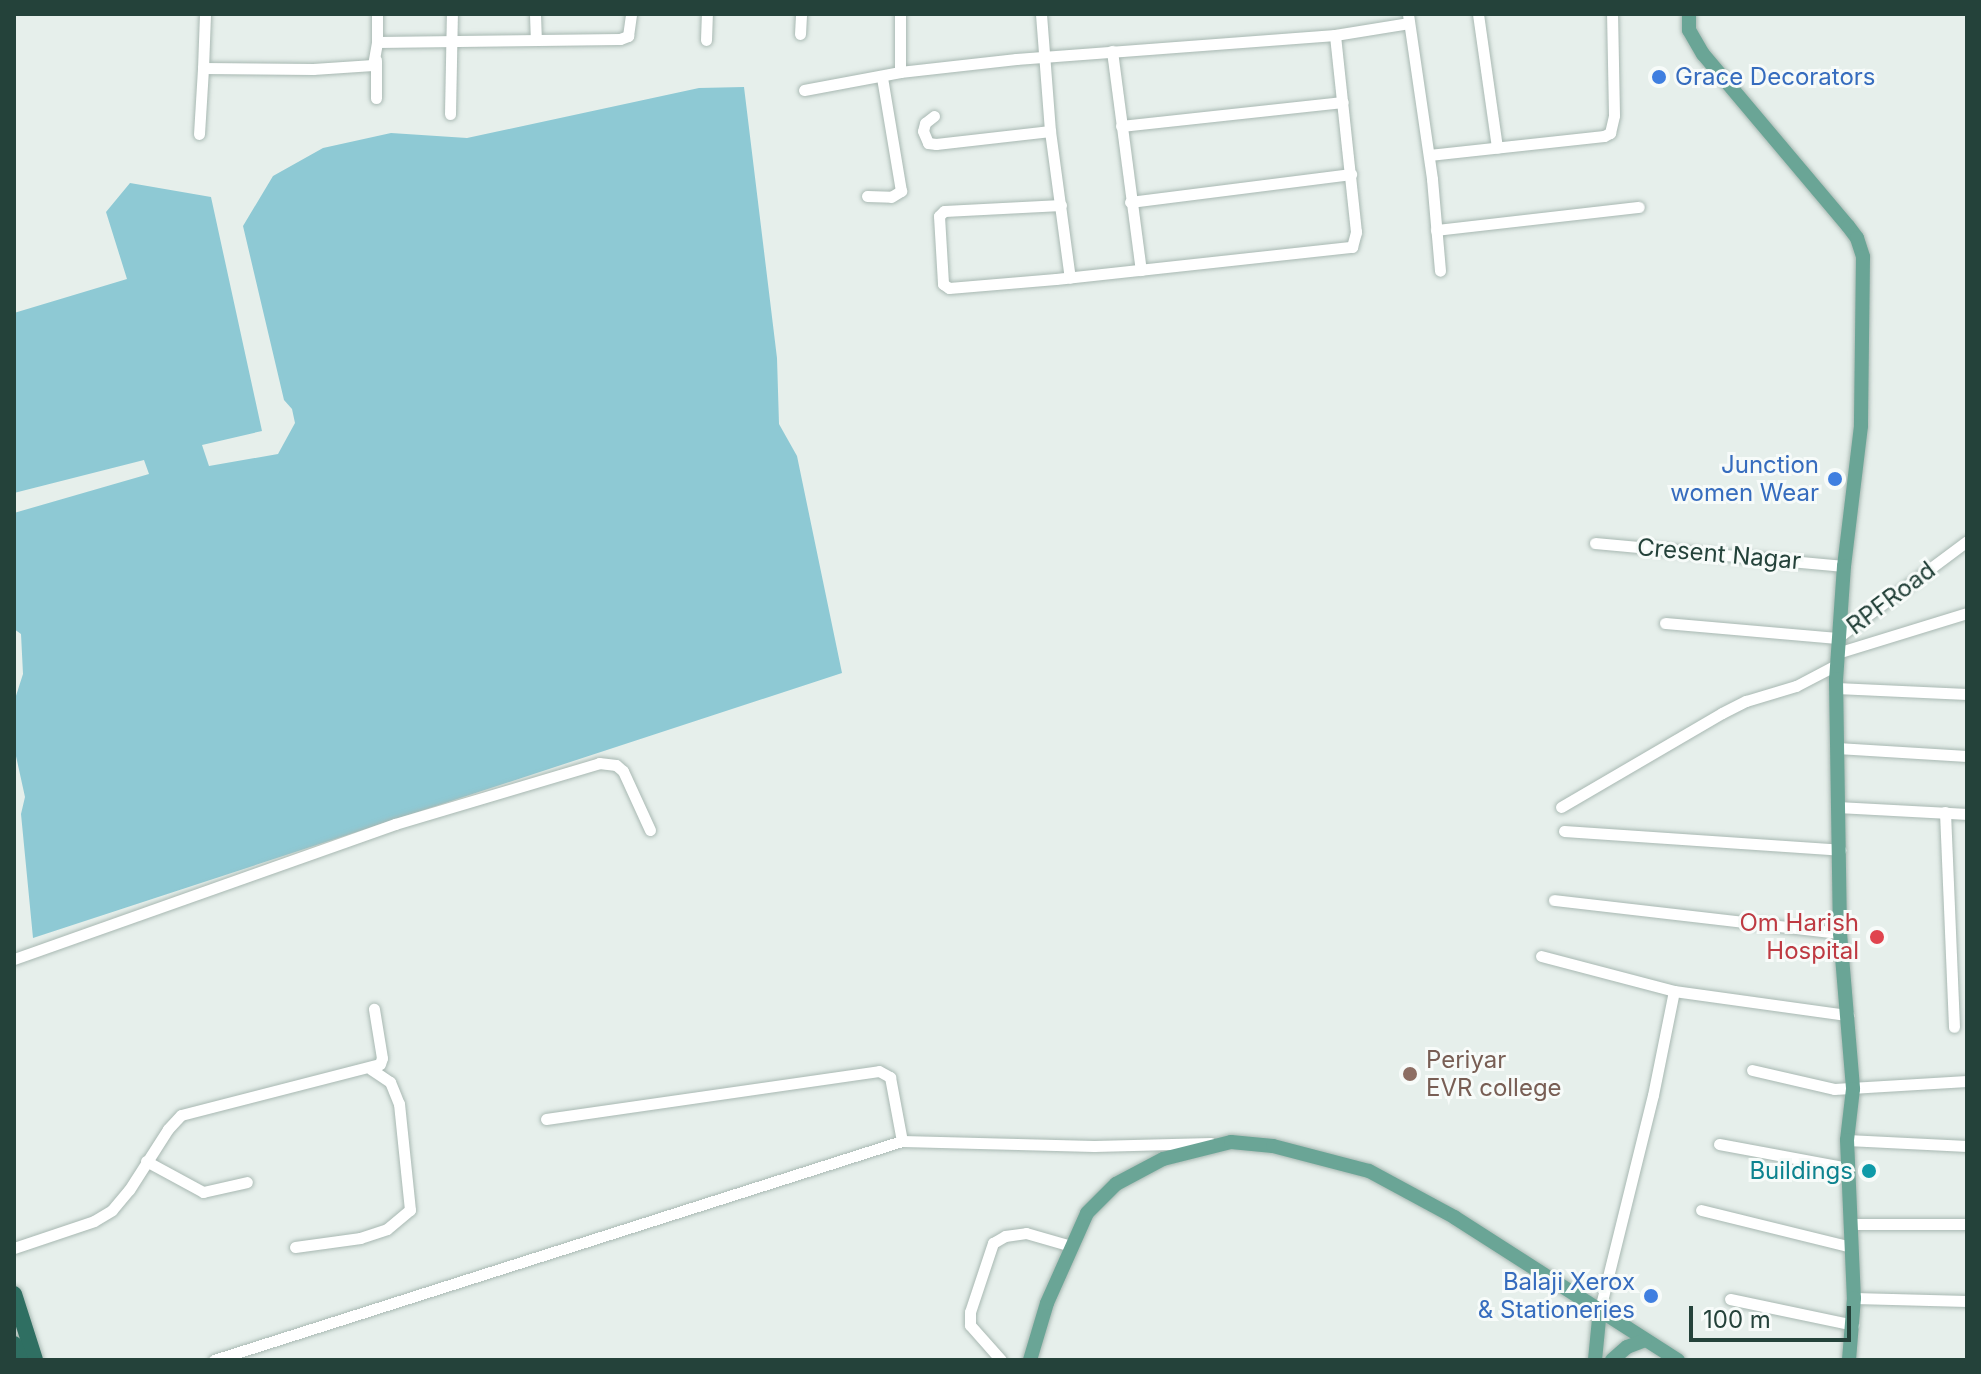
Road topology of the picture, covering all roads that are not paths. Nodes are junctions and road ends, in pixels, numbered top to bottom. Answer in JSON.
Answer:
{"nodes":[{"id":1,"x":205,"y":14,"type":"edge"},
{"id":2,"x":377,"y":14,"type":"edge"},
{"id":3,"x":452,"y":14,"type":"edge"},
{"id":4,"x":535,"y":14,"type":"edge"},
{"id":5,"x":631,"y":14,"type":"edge"},
{"id":6,"x":707,"y":14,"type":"edge"},
{"id":7,"x":801,"y":14,"type":"edge"},
{"id":8,"x":900,"y":14,"type":"edge"},
{"id":9,"x":1041,"y":14,"type":"edge"},
{"id":10,"x":1478,"y":14,"type":"edge"},
{"id":11,"x":1612,"y":14,"type":"edge"},
{"id":12,"x":1689,"y":14,"type":"edge"},
{"id":13,"x":1409,"y":19,"type":"edge"},
{"id":14,"x":800,"y":34,"type":"dead end"},
{"id":15,"x":1335,"y":35,"type":"junction"},
{"id":16,"x":536,"y":40,"type":"junction"},
{"id":17,"x":706,"y":40,"type":"dead end"},
{"id":18,"x":453,"y":41,"type":"junction"},
{"id":19,"x":377,"y":42,"type":"junction"},
{"id":20,"x":1112,"y":51,"type":"junction"},
{"id":21,"x":1042,"y":57,"type":"junction"},
{"id":22,"x":376,"y":60,"type":"junction"},
{"id":23,"x":203,"y":68,"type":"junction"},
{"id":24,"x":900,"y":72,"type":"junction"},
{"id":25,"x":882,"y":77,"type":"junction"},
{"id":26,"x":804,"y":90,"type":"dead end"},
{"id":27,"x":376,"y":98,"type":"dead end"},
{"id":28,"x":1343,"y":102,"type":"junction"},
{"id":29,"x":450,"y":114,"type":"dead end"},
{"id":30,"x":934,"y":116,"type":"dead end"},
{"id":31,"x":1121,"y":126,"type":"junction"},
{"id":32,"x":1050,"y":131,"type":"junction"},
{"id":33,"x":199,"y":134,"type":"dead end"},
{"id":34,"x":1497,"y":148,"type":"junction"},
{"id":35,"x":1429,"y":155,"type":"junction"},
{"id":36,"x":1351,"y":174,"type":"junction"},
{"id":37,"x":867,"y":196,"type":"dead end"},
{"id":38,"x":1130,"y":202,"type":"junction"},
{"id":39,"x":1061,"y":205,"type":"junction"},
{"id":40,"x":1639,"y":207,"type":"dead end"},
{"id":41,"x":1436,"y":230,"type":"junction"},
{"id":42,"x":1141,"y":270,"type":"junction"},
{"id":43,"x":1440,"y":271,"type":"dead end"},
{"id":44,"x":1070,"y":278,"type":"junction"},
{"id":45,"x":1967,"y":541,"type":"edge"},
{"id":46,"x":1595,"y":543,"type":"dead end"},
{"id":47,"x":1844,"y":566,"type":"junction"},
{"id":48,"x":1967,"y":613,"type":"edge"},
{"id":49,"x":1665,"y":623,"type":"dead end"},
{"id":50,"x":1837,"y":652,"type":"junction"},
{"id":51,"x":1836,"y":688,"type":"junction"},
{"id":52,"x":1967,"y":694,"type":"edge"},
{"id":53,"x":1837,"y":748,"type":"junction"},
{"id":54,"x":1967,"y":756,"type":"edge"},
{"id":55,"x":1561,"y":807,"type":"dead end"},
{"id":56,"x":1838,"y":807,"type":"junction"},
{"id":57,"x":1945,"y":812,"type":"junction"},
{"id":58,"x":1967,"y":814,"type":"edge"},
{"id":59,"x":650,"y":830,"type":"dead end"},
{"id":60,"x":1564,"y":831,"type":"dead end"},
{"id":61,"x":1840,"y":850,"type":"junction"},
{"id":62,"x":1554,"y":900,"type":"dead end"},
{"id":63,"x":1840,"y":933,"type":"junction"},
{"id":64,"x":1541,"y":956,"type":"dead end"},
{"id":65,"x":14,"y":959,"type":"edge"},
{"id":66,"x":1674,"y":991,"type":"junction"},
{"id":67,"x":374,"y":1009,"type":"dead end"},
{"id":68,"x":1848,"y":1015,"type":"junction"},
{"id":69,"x":1954,"y":1027,"type":"dead end"},
{"id":70,"x":371,"y":1069,"type":"junction"},
{"id":71,"x":1752,"y":1070,"type":"dead end"},
{"id":72,"x":1967,"y":1081,"type":"edge"},
{"id":73,"x":1853,"y":1089,"type":"junction"},
{"id":74,"x":546,"y":1119,"type":"dead end"},
{"id":75,"x":1847,"y":1140,"type":"junction"},
{"id":76,"x":902,"y":1141,"type":"junction"},
{"id":77,"x":1231,"y":1142,"type":"junction"},
{"id":78,"x":1719,"y":1144,"type":"dead end"},
{"id":79,"x":1967,"y":1146,"type":"edge"},
{"id":80,"x":146,"y":1161,"type":"junction"},
{"id":81,"x":1848,"y":1168,"type":"junction"},
{"id":82,"x":247,"y":1182,"type":"dead end"},
{"id":83,"x":1701,"y":1210,"type":"dead end"},
{"id":84,"x":1850,"y":1224,"type":"junction"},
{"id":85,"x":1967,"y":1224,"type":"edge"},
{"id":86,"x":1071,"y":1246,"type":"junction"},
{"id":87,"x":295,"y":1247,"type":"dead end"},
{"id":88,"x":1852,"y":1247,"type":"junction"},
{"id":89,"x":14,"y":1248,"type":"edge"},
{"id":90,"x":14,"y":1294,"type":"edge"},
{"id":91,"x":1854,"y":1298,"type":"junction"},
{"id":92,"x":1730,"y":1299,"type":"dead end"},
{"id":93,"x":1967,"y":1301,"type":"edge"},
{"id":94,"x":1600,"y":1309,"type":"junction"},
{"id":95,"x":1853,"y":1325,"type":"junction"},
{"id":96,"x":1645,"y":1340,"type":"junction"},
{"id":97,"x":14,"y":1344,"type":"edge"},
{"id":98,"x":20,"y":1360,"type":"edge"},
{"id":99,"x":35,"y":1360,"type":"edge"},
{"id":100,"x":214,"y":1360,"type":"edge"},
{"id":101,"x":1001,"y":1360,"type":"edge"},
{"id":102,"x":1030,"y":1360,"type":"edge"},
{"id":103,"x":1595,"y":1360,"type":"edge"},
{"id":104,"x":1612,"y":1360,"type":"edge"},
{"id":105,"x":1678,"y":1360,"type":"edge"},
{"id":106,"x":1849,"y":1360,"type":"edge"}],
"edges":[{"from":1,"to":23,"type":"street"},
{"from":2,"to":19,"type":"street"},
{"from":3,"to":18,"type":"street"},
{"from":4,"to":16,"type":"street"},
{"from":5,"to":16,"type":"street"},
{"from":6,"to":17,"type":"street"},
{"from":7,"to":14,"type":"street"},
{"from":8,"to":24,"type":"street"},
{"from":9,"to":21,"type":"street"},
{"from":10,"to":34,"type":"street"},
{"from":11,"to":34,"type":"street"},
{"from":12,"to":47,"type":"main road"},
{"from":13,"to":15,"type":"street"},
{"from":13,"to":35,"type":"street"},
{"from":15,"to":20,"type":"street"},
{"from":15,"to":28,"type":"street"},
{"from":16,"to":18,"type":"street"},
{"from":18,"to":19,"type":"street"},
{"from":18,"to":29,"type":"street"},
{"from":19,"to":22,"type":"street"},
{"from":20,"to":21,"type":"street"},
{"from":20,"to":31,"type":"street"},
{"from":21,"to":24,"type":"street"},
{"from":21,"to":32,"type":"street"},
{"from":22,"to":23,"type":"street"},
{"from":22,"to":27,"type":"street"},
{"from":23,"to":33,"type":"street"},
{"from":24,"to":25,"type":"street"},
{"from":25,"to":26,"type":"street"},
{"from":25,"to":37,"type":"street"},
{"from":28,"to":31,"type":"street"},
{"from":28,"to":36,"type":"street"},
{"from":30,"to":32,"type":"street"},
{"from":31,"to":38,"type":"street"},
{"from":32,"to":39,"type":"street"},
{"from":34,"to":35,"type":"street"},
{"from":35,"to":41,"type":"street"},
{"from":36,"to":38,"type":"street"},
{"from":36,"to":42,"type":"street"},
{"from":38,"to":42,"type":"street"},
{"from":39,"to":44,"type":"street"},
{"from":39,"to":44,"type":"street"},
{"from":40,"to":41,"type":"street"},
{"from":41,"to":43,"type":"street"},
{"from":42,"to":44,"type":"street"},
{"from":45,"to":50,"type":"street","name":"RPFRoad"},
{"from":46,"to":47,"type":"street","name":"Cresent Nagar"},
{"from":47,"to":50,"type":"main road"},
{"from":48,"to":50,"type":"street"},
{"from":49,"to":50,"type":"street","name":"RPFRoad"},
{"from":50,"to":51,"type":"main road"},
{"from":50,"to":55,"type":"street"},
{"from":51,"to":52,"type":"street"},
{"from":51,"to":53,"type":"main road"},
{"from":53,"to":54,"type":"street"},
{"from":53,"to":56,"type":"main road"},
{"from":56,"to":57,"type":"street"},
{"from":56,"to":61,"type":"main road"},
{"from":57,"to":58,"type":"street"},
{"from":57,"to":69,"type":"street"},
{"from":59,"to":65,"type":"street"},
{"from":60,"to":61,"type":"street"},
{"from":61,"to":63,"type":"main road"},
{"from":62,"to":63,"type":"street"},
{"from":63,"to":68,"type":"main road"},
{"from":64,"to":66,"type":"street"},
{"from":66,"to":68,"type":"street"},
{"from":66,"to":94,"type":"street"},
{"from":67,"to":70,"type":"street"},
{"from":68,"to":73,"type":"main road"},
{"from":70,"to":80,"type":"street"},
{"from":70,"to":87,"type":"street"},
{"from":71,"to":73,"type":"street"},
{"from":72,"to":73,"type":"street"},
{"from":73,"to":75,"type":"main road"},
{"from":74,"to":76,"type":"street"},
{"from":75,"to":79,"type":"street"},
{"from":75,"to":81,"type":"main road"},
{"from":76,"to":77,"type":"street"},
{"from":76,"to":100,"type":"street"},
{"from":77,"to":86,"type":"main road"},
{"from":77,"to":94,"type":"main road"},
{"from":78,"to":81,"type":"street"},
{"from":80,"to":82,"type":"street"},
{"from":80,"to":89,"type":"street"},
{"from":81,"to":84,"type":"main road"},
{"from":83,"to":88,"type":"street"},
{"from":84,"to":85,"type":"street"},
{"from":84,"to":88,"type":"main road"},
{"from":86,"to":101,"type":"street"},
{"from":86,"to":102,"type":"main road"},
{"from":88,"to":91,"type":"main road"},
{"from":90,"to":99,"type":"highway"},
{"from":91,"to":93,"type":"street"},
{"from":91,"to":95,"type":"main road"},
{"from":92,"to":95,"type":"street"},
{"from":94,"to":96,"type":"main road"},
{"from":94,"to":103,"type":"main road"},
{"from":95,"to":106,"type":"main road"},
{"from":96,"to":104,"type":"main road"},
{"from":96,"to":105,"type":"main road"},
{"from":97,"to":98,"type":"highway"}]}
